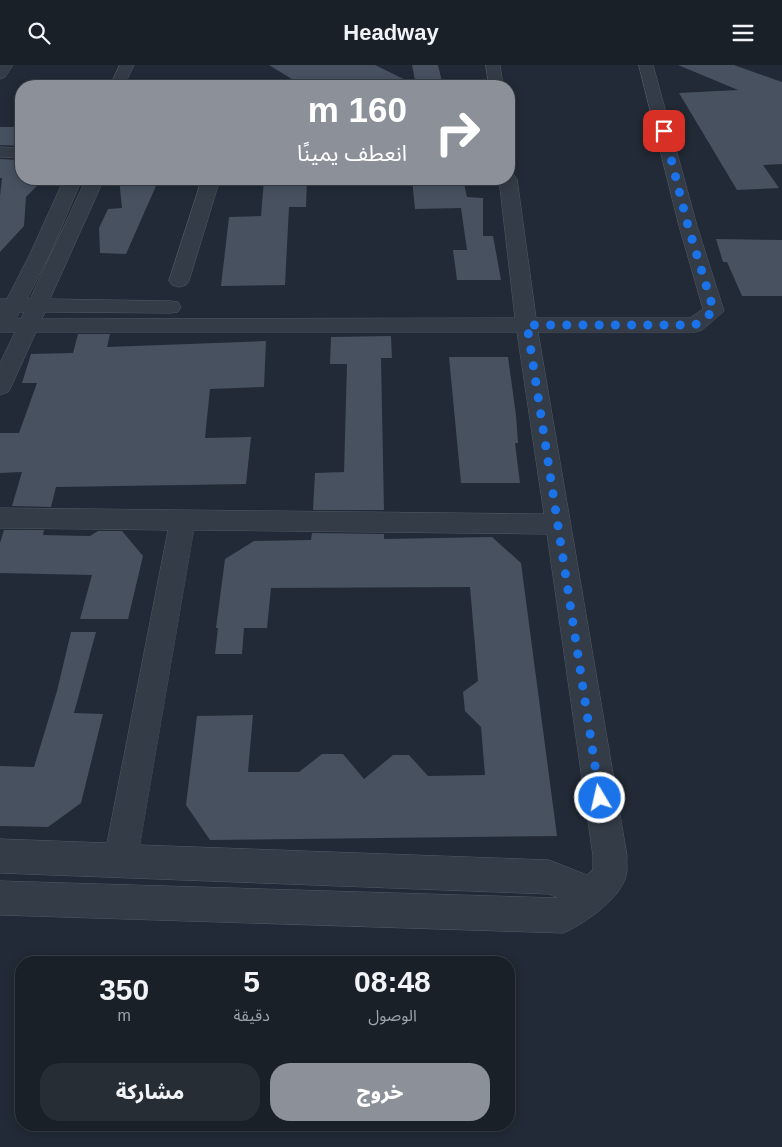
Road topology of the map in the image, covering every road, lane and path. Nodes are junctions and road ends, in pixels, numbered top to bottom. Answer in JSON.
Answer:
{"nodes":[{"id":1,"x":6,"y":65,"type":"edge"},
{"id":2,"x":127,"y":65,"type":"edge"},
{"id":3,"x":494,"y":65,"type":"edge"},
{"id":4,"x":646,"y":65,"type":"edge"},
{"id":5,"x":0,"y":74,"type":"edge"},
{"id":6,"x":120,"y":80,"type":"edge"},
{"id":7,"x":495,"y":80,"type":"edge"},
{"id":8,"x":0,"y":152,"type":"edge"},
{"id":9,"x":15,"y":153,"type":"edge"},
{"id":10,"x":71,"y":185,"type":"edge"},
{"id":11,"x":92,"y":185,"type":"edge"},
{"id":12,"x":209,"y":185,"type":"edge"},
{"id":13,"x":509,"y":185,"type":"edge"},
{"id":14,"x":179,"y":281,"type":"dead end"},
{"id":15,"x":38,"y":305,"type":"junction"},
{"id":16,"x":526,"y":316,"type":"junction"},
{"id":17,"x":3,"y":318,"type":"edge"},
{"id":18,"x":28,"y":325,"type":"junction"},
{"id":19,"x":0,"y":387,"type":"edge"},
{"id":20,"x":0,"y":518,"type":"edge"},
{"id":21,"x":184,"y":520,"type":"junction"},
{"id":22,"x":557,"y":524,"type":"junction"},
{"id":23,"x":0,"y":856,"type":"edge"},
{"id":24,"x":120,"y":861,"type":"junction"},
{"id":25,"x":589,"y":893,"type":"junction"},
{"id":26,"x":0,"y":898,"type":"edge"}],
"edges":[{"from":1,"to":5,"type":"street"},
{"from":2,"to":6,"type":"street"},
{"from":3,"to":7,"type":"street"},
{"from":4,"to":16,"type":"street"},
{"from":8,"to":9,"type":"street"},
{"from":10,"to":17,"type":"street"},
{"from":11,"to":15,"type":"street"},
{"from":12,"to":14,"type":"street"},
{"from":13,"to":16,"type":"street"},
{"from":15,"to":16,"type":"street"},
{"from":15,"to":17,"type":"street"},
{"from":15,"to":18,"type":"street"},
{"from":16,"to":18,"type":"street"},
{"from":16,"to":22,"type":"street"},
{"from":17,"to":18,"type":"street"},
{"from":18,"to":19,"type":"street"},
{"from":20,"to":21,"type":"street"},
{"from":21,"to":22,"type":"street"},
{"from":21,"to":24,"type":"street"},
{"from":22,"to":25,"type":"street"},
{"from":23,"to":24,"type":"street"},
{"from":24,"to":25,"type":"street"},
{"from":25,"to":26,"type":"street"}]}
